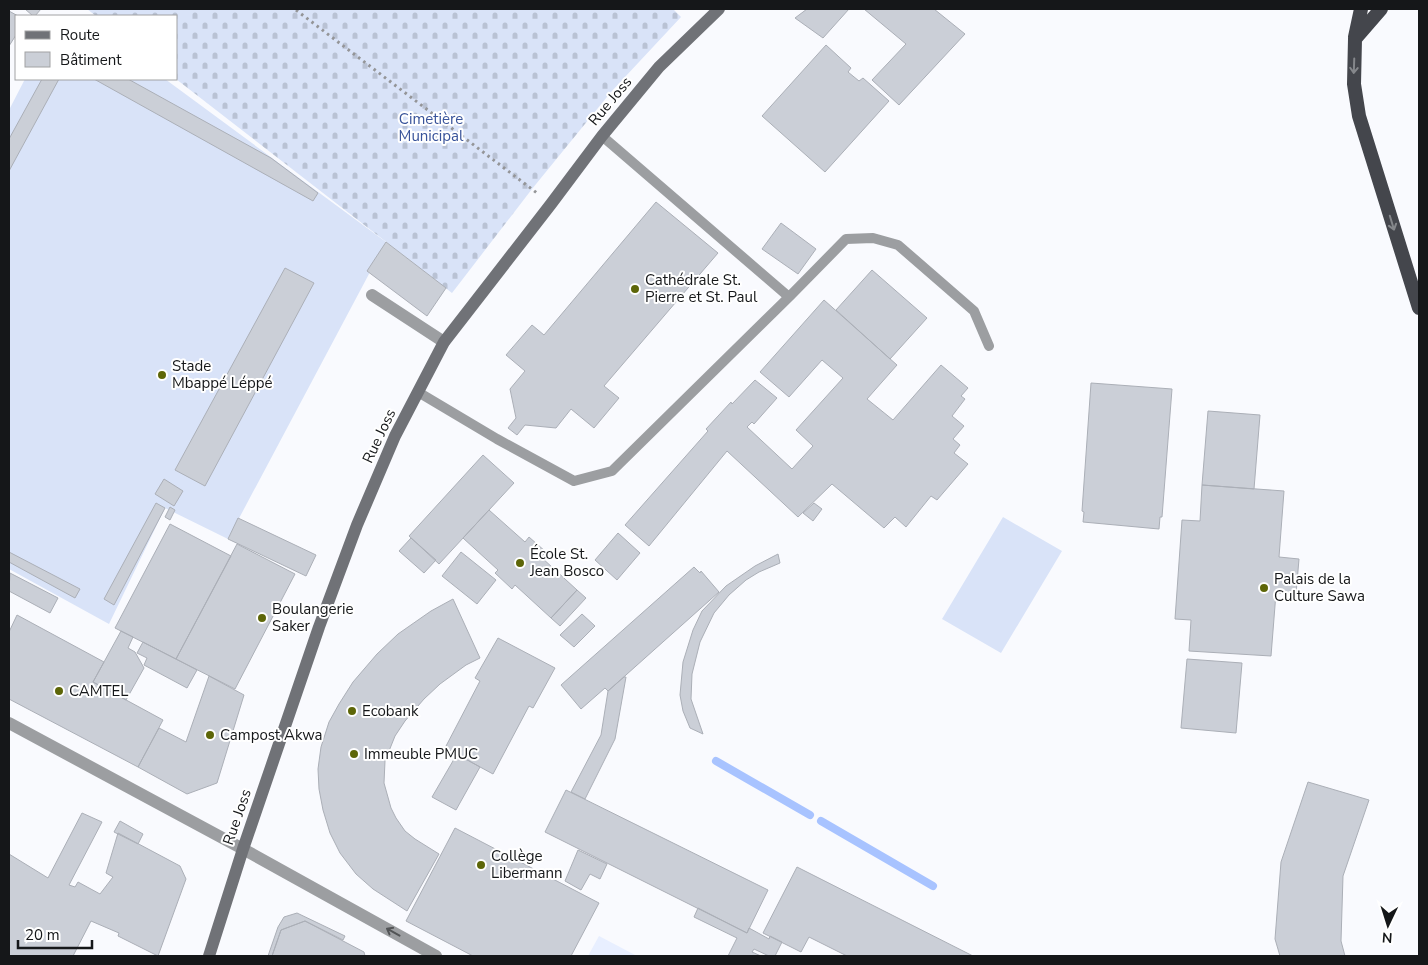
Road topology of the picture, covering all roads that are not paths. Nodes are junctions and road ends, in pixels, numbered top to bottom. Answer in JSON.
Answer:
{"nodes":[{"id":1,"x":719,"y":9,"type":"edge"},
{"id":2,"x":1361,"y":9,"type":"edge"},
{"id":3,"x":1381,"y":9,"type":"edge"},
{"id":4,"x":1355,"y":39,"type":"junction"},
{"id":5,"x":602,"y":136,"type":"junction"},
{"id":6,"x":372,"y":295,"type":"dead end"},
{"id":7,"x":789,"y":297,"type":"junction"},
{"id":8,"x":1419,"y":308,"type":"edge"},
{"id":9,"x":444,"y":342,"type":"junction"},
{"id":10,"x":989,"y":346,"type":"dead end"},
{"id":11,"x":418,"y":392,"type":"junction"},
{"id":12,"x":9,"y":723,"type":"edge"},
{"id":13,"x":243,"y":849,"type":"junction"},
{"id":14,"x":209,"y":956,"type":"edge"},
{"id":15,"x":436,"y":956,"type":"edge"}],
"edges":[{"from":1,"to":5,"type":"main road","name":"Rue Joss"},
{"from":2,"to":4,"type":"highway"},
{"from":3,"to":4,"type":"highway"},
{"from":4,"to":8,"type":"highway","one_way":true},
{"from":5,"to":7,"type":"lane"},
{"from":5,"to":9,"type":"main road","name":"Rue Joss"},
{"from":6,"to":9,"type":"street"},
{"from":7,"to":10,"type":"lane"},
{"from":7,"to":11,"type":"lane"},
{"from":9,"to":11,"type":"main road","name":"Rue Joss"},
{"from":11,"to":13,"type":"main road","name":"Rue Joss"},
{"from":12,"to":13,"type":"street"},
{"from":13,"to":14,"type":"main road","name":"Rue Joss"},
{"from":15,"to":13,"type":"street","one_way":true}]}
